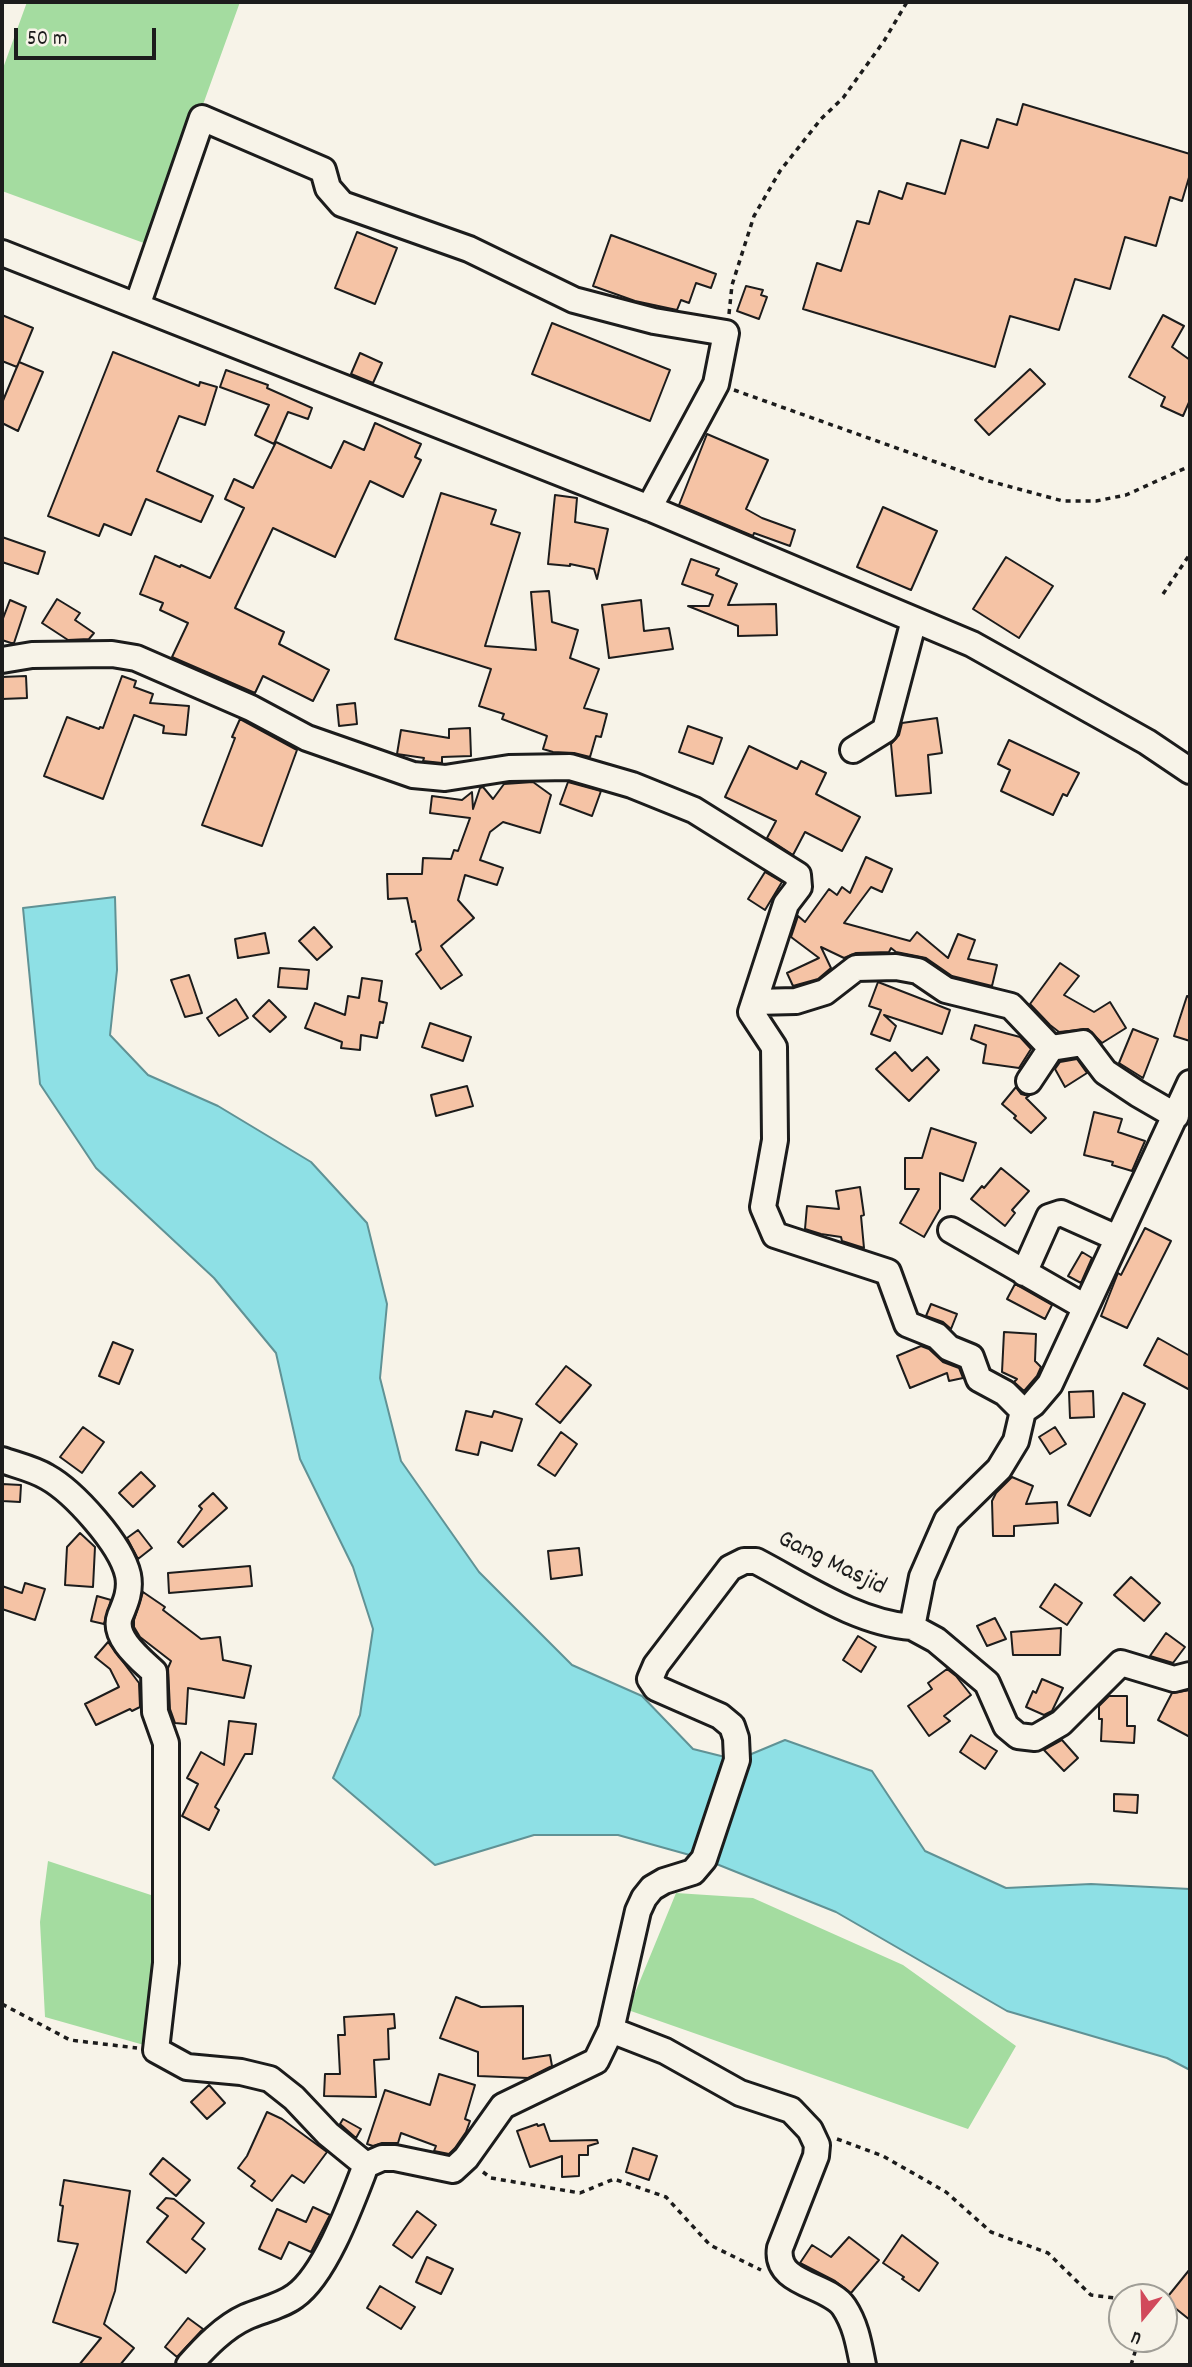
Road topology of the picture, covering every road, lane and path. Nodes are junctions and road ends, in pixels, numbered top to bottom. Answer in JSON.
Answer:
{"nodes":[{"id":1,"x":907,"y":2,"type":"edge"},
{"id":2,"x":2,"y":253,"type":"edge"},
{"id":3,"x":136,"y":306,"type":"junction"},
{"id":4,"x":726,"y":333,"type":"junction"},
{"id":5,"x":716,"y":384,"type":"junction"},
{"id":6,"x":1190,"y":466,"type":"edge"},
{"id":7,"x":649,"y":508,"type":"junction"},
{"id":8,"x":1190,"y":554,"type":"edge"},
{"id":9,"x":1163,"y":593,"type":"dead end"},
{"id":10,"x":914,"y":620,"type":"junction"},
{"id":11,"x":2,"y":660,"type":"edge"},
{"id":12,"x":853,"y":750,"type":"dead end"},
{"id":13,"x":1190,"y":771,"type":"edge"},
{"id":14,"x":755,"y":1002,"type":"junction"},
{"id":15,"x":1051,"y":1048,"type":"junction"},
{"id":16,"x":1029,"y":1081,"type":"dead end"},
{"id":17,"x":1190,"y":1083,"type":"edge"},
{"id":18,"x":1176,"y":1116,"type":"junction"},
{"id":19,"x":951,"y":1230,"type":"dead end"},
{"id":20,"x":1117,"y":1238,"type":"junction"},
{"id":21,"x":1024,"y":1273,"type":"junction"},
{"id":22,"x":1085,"y":1307,"type":"junction"},
{"id":23,"x":1023,"y":1411,"type":"junction"},
{"id":24,"x":2,"y":1460,"type":"edge"},
{"id":25,"x":912,"y":1628,"type":"junction"},
{"id":26,"x":1190,"y":1675,"type":"edge"},
{"id":27,"x":2,"y":2004,"type":"edge"},
{"id":28,"x":611,"y":2030,"type":"junction"},
{"id":29,"x":156,"y":2050,"type":"junction"},
{"id":30,"x":810,"y":2130,"type":"junction"},
{"id":31,"x":466,"y":2158,"type":"junction"},
{"id":32,"x":366,"y":2165,"type":"junction"},
{"id":33,"x":785,"y":2270,"type":"junction"},
{"id":34,"x":1108,"y":2297,"type":"edge"},
{"id":35,"x":189,"y":2365,"type":"edge"},
{"id":36,"x":863,"y":2365,"type":"edge"}],
"edges":[{"from":1,"to":4,"type":"path"},
{"from":2,"to":3,"type":"street"},
{"from":3,"to":4,"type":"street"},
{"from":3,"to":7,"type":"street"},
{"from":4,"to":5,"type":"street"},
{"from":5,"to":6,"type":"path"},
{"from":5,"to":7,"type":"street"},
{"from":7,"to":10,"type":"street"},
{"from":8,"to":9,"type":"path"},
{"from":10,"to":12,"type":"street"},
{"from":10,"to":13,"type":"street"},
{"from":11,"to":14,"type":"street"},
{"from":14,"to":15,"type":"street"},
{"from":14,"to":23,"type":"street"},
{"from":15,"to":16,"type":"street"},
{"from":15,"to":18,"type":"street"},
{"from":17,"to":18,"type":"street"},
{"from":18,"to":20,"type":"street"},
{"from":19,"to":21,"type":"street"},
{"from":20,"to":21,"type":"street"},
{"from":20,"to":22,"type":"street"},
{"from":21,"to":22,"type":"street"},
{"from":22,"to":23,"type":"street"},
{"from":23,"to":25,"type":"street","name":"Gang Masjid"},
{"from":24,"to":29,"type":"street"},
{"from":25,"to":26,"type":"street"},
{"from":25,"to":28,"type":"street","name":"Gang Masjid"},
{"from":27,"to":29,"type":"path"},
{"from":28,"to":30,"type":"street"},
{"from":28,"to":31,"type":"street","name":"Gang Masjid"},
{"from":29,"to":32,"type":"street"},
{"from":30,"to":33,"type":"street"},
{"from":30,"to":34,"type":"path"},
{"from":31,"to":32,"type":"street"},
{"from":31,"to":33,"type":"path"},
{"from":32,"to":35,"type":"street"},
{"from":33,"to":36,"type":"street"}]}
